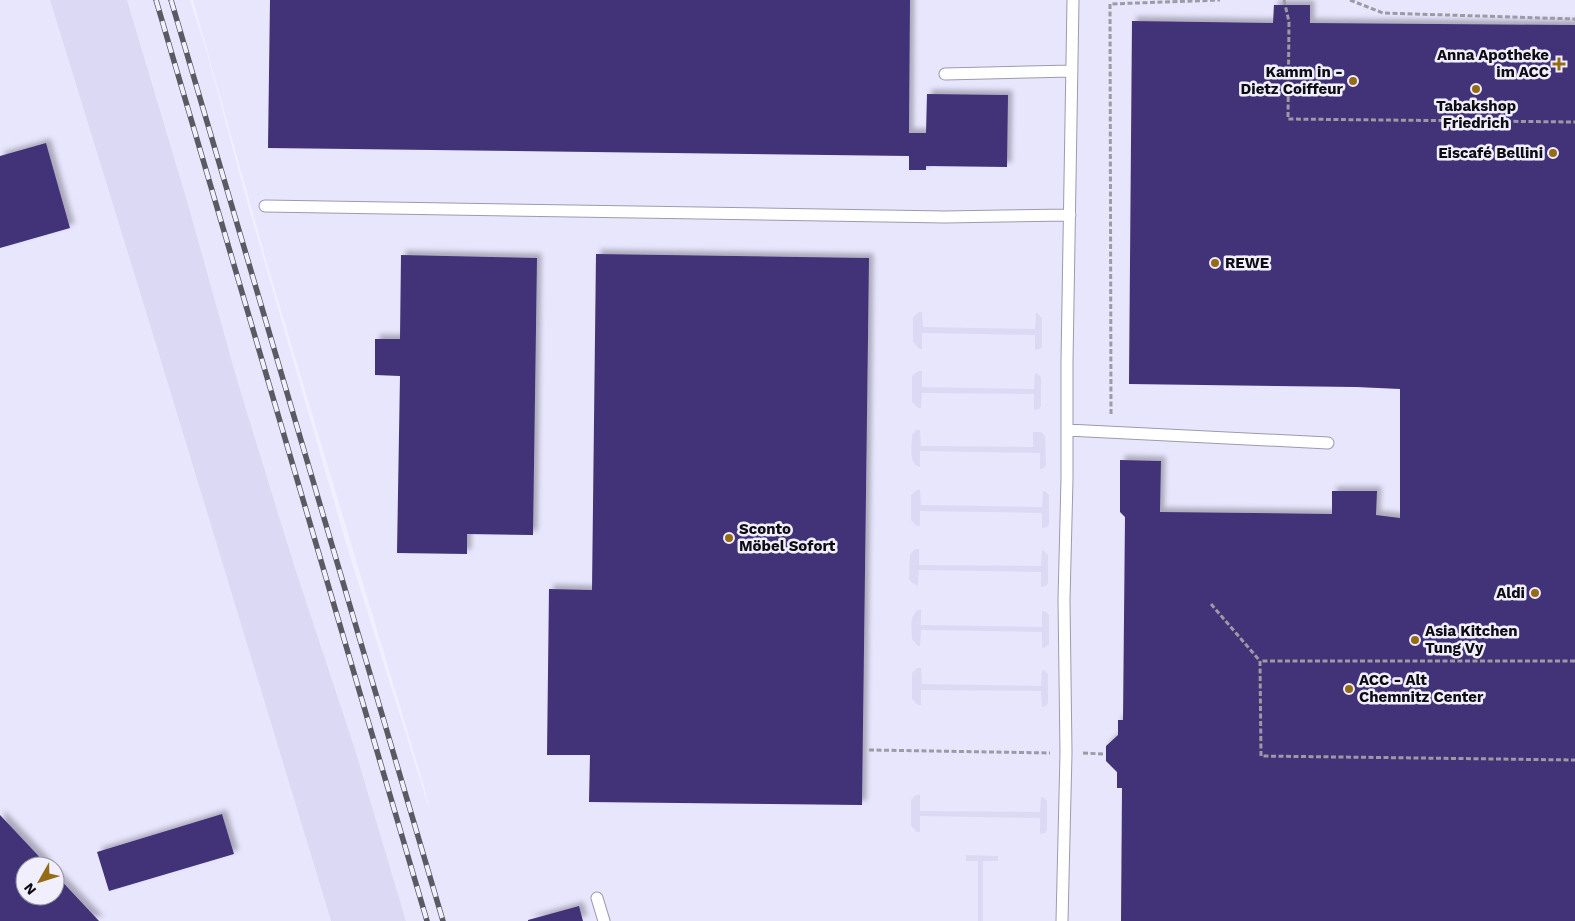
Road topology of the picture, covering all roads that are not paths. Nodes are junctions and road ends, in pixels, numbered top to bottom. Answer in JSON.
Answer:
{"nodes":[{"id":1,"x":1073,"y":0,"type":"edge"},
{"id":2,"x":1072,"y":71,"type":"junction"},
{"id":3,"x":945,"y":74,"type":"dead end"},
{"id":4,"x":265,"y":206,"type":"dead end"},
{"id":5,"x":1070,"y":215,"type":"junction"},
{"id":6,"x":1067,"y":430,"type":"junction"},
{"id":7,"x":1328,"y":442,"type":"dead end"},
{"id":8,"x":597,"y":898,"type":"dead end"},
{"id":9,"x":604,"y":921,"type":"edge"},
{"id":10,"x":1062,"y":921,"type":"edge"}],
"edges":[{"from":1,"to":2,"type":"lane"},
{"from":2,"to":3,"type":"lane"},
{"from":2,"to":5,"type":"lane"},
{"from":4,"to":5,"type":"lane"},
{"from":5,"to":6,"type":"lane"},
{"from":6,"to":7,"type":"lane"},
{"from":6,"to":10,"type":"lane"},
{"from":8,"to":9,"type":"lane"}]}
